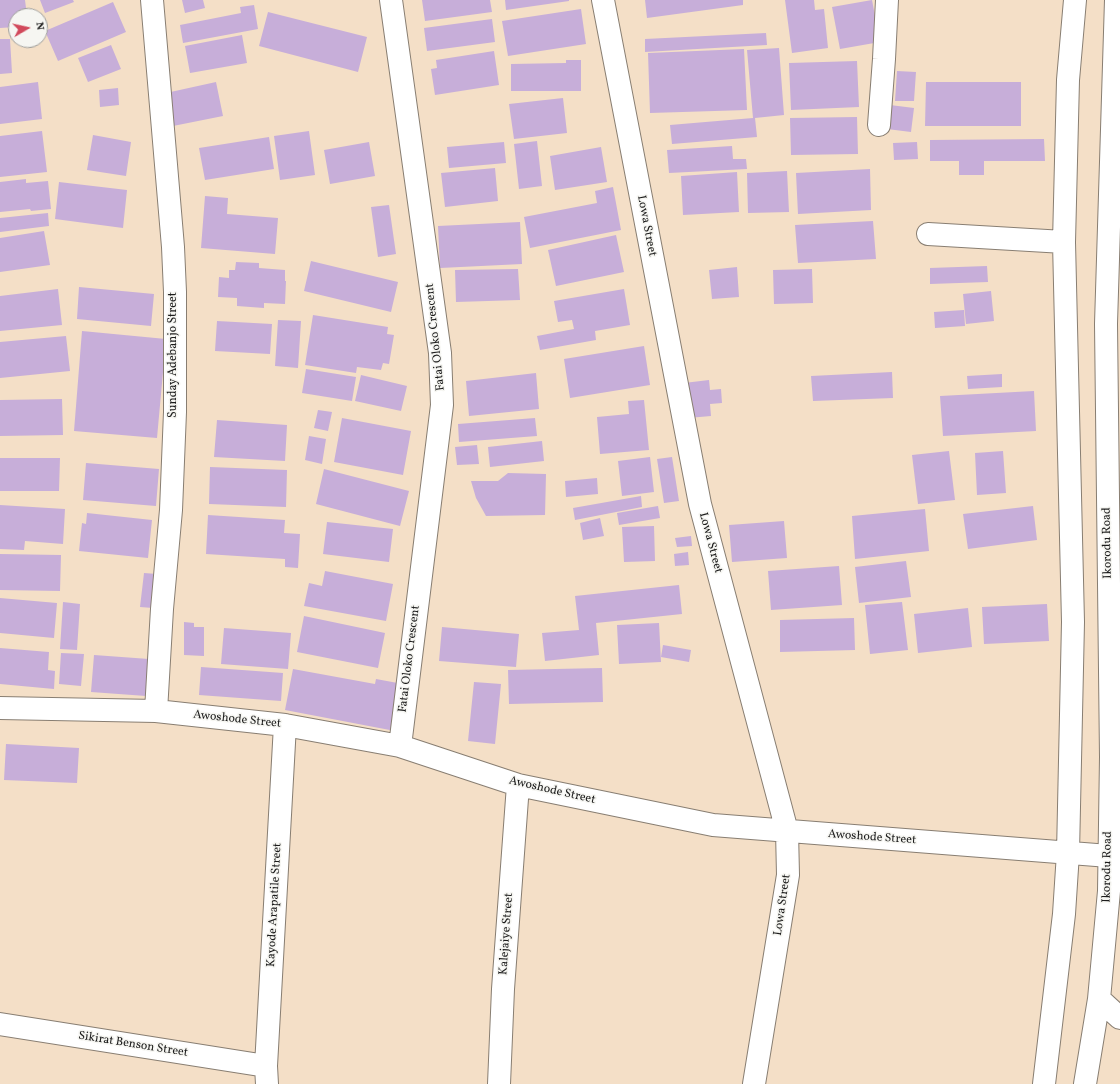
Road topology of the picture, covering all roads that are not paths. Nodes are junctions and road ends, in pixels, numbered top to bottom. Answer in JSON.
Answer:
{"nodes":[{"id":1,"x":152,"y":0,"type":"edge"},
{"id":2,"x":391,"y":0,"type":"edge"},
{"id":3,"x":603,"y":0,"type":"edge"},
{"id":4,"x":887,"y":0,"type":"edge"},
{"id":5,"x":1075,"y":0,"type":"edge"},
{"id":6,"x":1116,"y":0,"type":"edge"},
{"id":7,"x":879,"y":125,"type":"dead end"},
{"id":8,"x":928,"y":234,"type":"dead end"},
{"id":9,"x":1064,"y":242,"type":"junction"},
{"id":10,"x":0,"y":708,"type":"edge"},
{"id":11,"x":156,"y":711,"type":"junction"},
{"id":12,"x":285,"y":725,"type":"junction"},
{"id":13,"x":400,"y":746,"type":"junction"},
{"id":14,"x":518,"y":785,"type":"junction"},
{"id":15,"x":787,"y":831,"type":"junction"},
{"id":16,"x":1068,"y":853,"type":"junction"},
{"id":17,"x":1109,"y":856,"type":"junction"},
{"id":18,"x":1099,"y":999,"type":"junction"},
{"id":19,"x":1120,"y":1018,"type":"edge"},
{"id":20,"x":0,"y":1024,"type":"edge"},
{"id":21,"x":266,"y":1075,"type":"edge"},
{"id":22,"x":499,"y":1084,"type":"edge"},
{"id":23,"x":754,"y":1084,"type":"edge"},
{"id":24,"x":1044,"y":1084,"type":"edge"},
{"id":25,"x":1085,"y":1084,"type":"edge"}],
"edges":[{"from":1,"to":11,"type":"main road","name":"Sunday Adebanjo Street"},
{"from":2,"to":13,"type":"main road","name":"Fatai Oloko Crescent"},
{"from":3,"to":15,"type":"main road","name":"Lowa Street"},
{"from":4,"to":7,"type":"main road"},
{"from":5,"to":9,"type":"main road"},
{"from":6,"to":17,"type":"main road","name":"Ikorodu Road"},
{"from":8,"to":9,"type":"main road"},
{"from":9,"to":16,"type":"main road"},
{"from":10,"to":11,"type":"main road","name":"Awoshode Street"},
{"from":11,"to":12,"type":"main road","name":"Awoshode Street"},
{"from":12,"to":13,"type":"main road","name":"Awoshode Street"},
{"from":12,"to":21,"type":"main road","name":"Kayode Arapatile Street"},
{"from":13,"to":14,"type":"main road","name":"Awoshode Street"},
{"from":14,"to":15,"type":"main road","name":"Awoshode Street"},
{"from":14,"to":22,"type":"main road","name":"Kalejaiye Street"},
{"from":15,"to":16,"type":"main road","name":"Awoshode Street"},
{"from":15,"to":23,"type":"main road","name":"Lowa Street"},
{"from":16,"to":17,"type":"main road","name":"Awoshode Street"},
{"from":16,"to":24,"type":"main road"},
{"from":17,"to":18,"type":"main road","name":"Ikorodu Road"},
{"from":18,"to":19,"type":"main road"},
{"from":18,"to":25,"type":"main road","name":"Ikorodu Road"},
{"from":20,"to":21,"type":"main road","name":"Sikirat Benson Street"}]}
